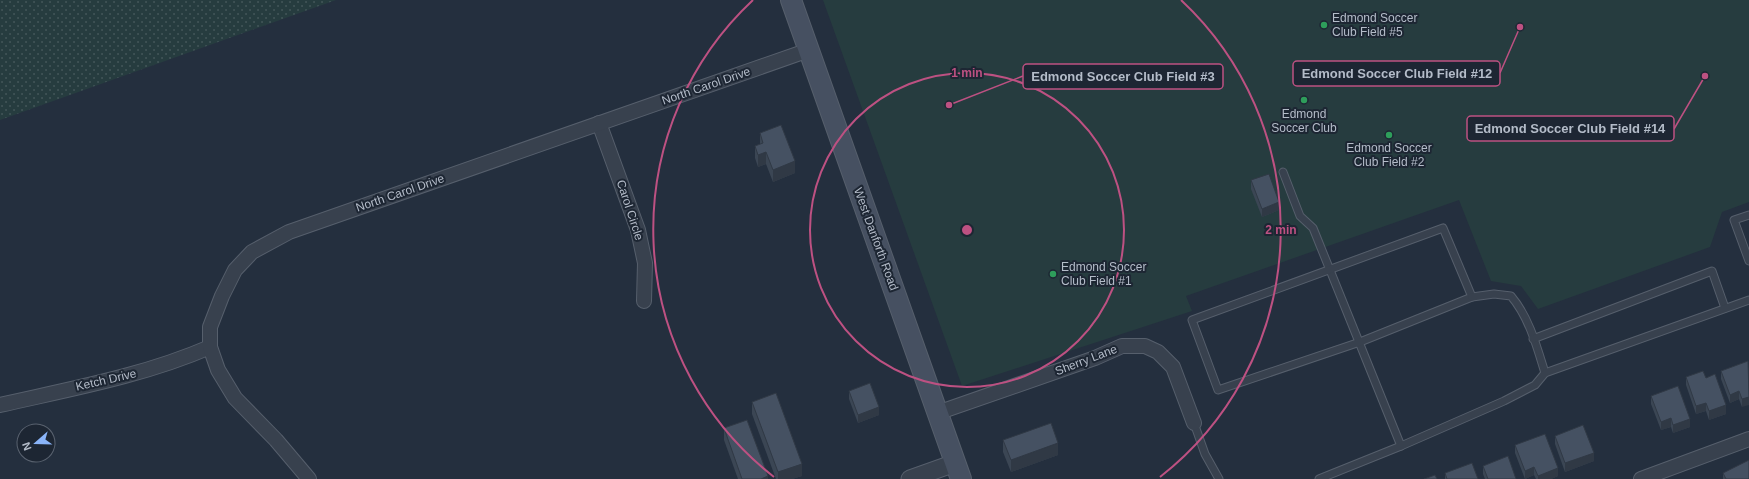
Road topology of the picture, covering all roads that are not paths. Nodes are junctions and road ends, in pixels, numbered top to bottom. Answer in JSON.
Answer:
{"nodes":[{"id":1,"x":791,"y":0,"type":"edge"},
{"id":2,"x":809,"y":50,"type":"junction"},
{"id":3,"x":599,"y":123,"type":"junction"},
{"id":4,"x":1283,"y":172,"type":"dead end"},
{"id":5,"x":1749,"y":215,"type":"edge"},
{"id":6,"x":1749,"y":261,"type":"edge"},
{"id":7,"x":1330,"y":270,"type":"junction"},
{"id":8,"x":1472,"y":297,"type":"junction"},
{"id":9,"x":1749,"y":300,"type":"edge"},
{"id":10,"x":644,"y":301,"type":"dead end"},
{"id":11,"x":1726,"y":308,"type":"junction"},
{"id":12,"x":1533,"y":339,"type":"junction"},
{"id":13,"x":1360,"y":342,"type":"junction"},
{"id":14,"x":210,"y":347,"type":"junction"},
{"id":15,"x":1545,"y":373,"type":"junction"},
{"id":16,"x":0,"y":405,"type":"edge"},
{"id":17,"x":937,"y":413,"type":"junction"},
{"id":18,"x":1194,"y":423,"type":"joint"},
{"id":19,"x":1749,"y":439,"type":"edge"},
{"id":20,"x":1401,"y":446,"type":"junction"},
{"id":21,"x":958,"y":471,"type":"edge"},
{"id":22,"x":309,"y":479,"type":"edge"},
{"id":23,"x":910,"y":479,"type":"edge"},
{"id":24,"x":1219,"y":479,"type":"edge"},
{"id":25,"x":1319,"y":479,"type":"edge"},
{"id":26,"x":1641,"y":479,"type":"edge"}],
"edges":[{"from":1,"to":2,"type":"main road","name":"West Danforth Road"},
{"from":2,"to":3,"type":"street","name":"North Carol Drive"},
{"from":2,"to":17,"type":"main road","name":"West Danforth Road"},
{"from":3,"to":10,"type":"street","name":"Carol Circle"},
{"from":3,"to":14,"type":"street","name":"North Carol Drive"},
{"from":4,"to":7,"type":"lane"},
{"from":5,"to":6,"type":"lane"},
{"from":7,"to":8,"type":"lane"},
{"from":7,"to":13,"type":"lane"},
{"from":7,"to":13,"type":"lane"},
{"from":8,"to":12,"type":"lane"},
{"from":8,"to":13,"type":"lane"},
{"from":9,"to":11,"type":"lane"},
{"from":11,"to":12,"type":"lane"},
{"from":11,"to":15,"type":"lane"},
{"from":12,"to":15,"type":"lane"},
{"from":13,"to":20,"type":"lane"},
{"from":14,"to":16,"type":"street","name":"Ketch Drive"},
{"from":14,"to":22,"type":"street","name":"North Carol Drive"},
{"from":15,"to":20,"type":"lane"},
{"from":17,"to":18,"type":"street","name":"Sherry Lane"},
{"from":17,"to":21,"type":"main road","name":"West Danforth Road"},
{"from":18,"to":24,"type":"lane"},
{"from":19,"to":26,"type":"street"},
{"from":20,"to":25,"type":"lane"},
{"from":21,"to":23,"type":"street"}]}
